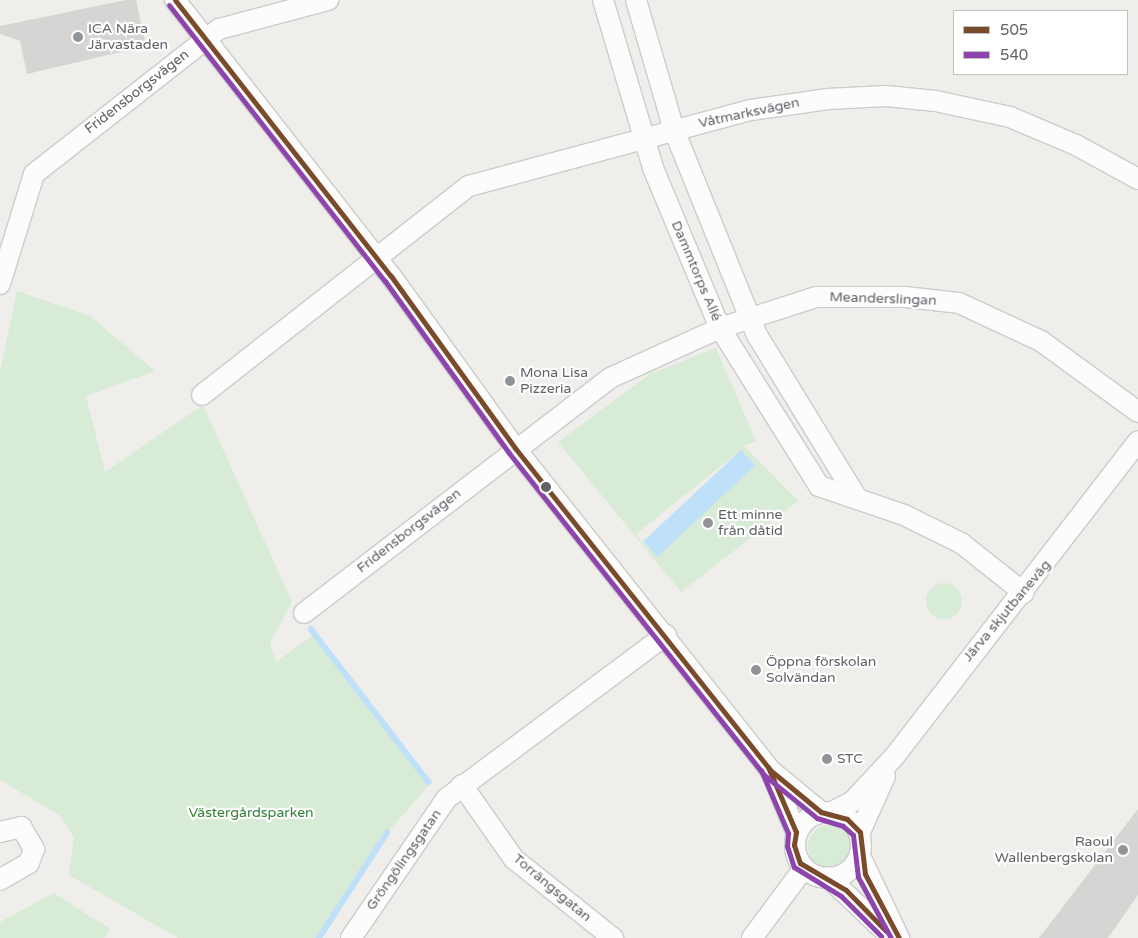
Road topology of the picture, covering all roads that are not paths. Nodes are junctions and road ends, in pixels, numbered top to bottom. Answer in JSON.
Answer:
{"nodes":[{"id":1,"x":175,"y":0,"type":"edge"},
{"id":2,"x":328,"y":0,"type":"edge"},
{"id":3,"x":603,"y":0,"type":"edge"},
{"id":4,"x":636,"y":0,"type":"edge"},
{"id":5,"x":207,"y":37,"type":"junction"},
{"id":6,"x":674,"y":130,"type":"junction"},
{"id":7,"x":645,"y":137,"type":"junction"},
{"id":8,"x":1138,"y":178,"type":"edge"},
{"id":9,"x":376,"y":258,"type":"junction"},
{"id":10,"x":0,"y":284,"type":"edge"},
{"id":11,"x":749,"y":317,"type":"junction"},
{"id":12,"x":720,"y":328,"type":"junction"},
{"id":13,"x":202,"y":395,"type":"dead end"},
{"id":14,"x":1138,"y":412,"type":"edge"},
{"id":15,"x":1138,"y":441,"type":"edge"},
{"id":16,"x":515,"y":448,"type":"junction"},
{"id":17,"x":857,"y":498,"type":"junction"},
{"id":18,"x":1024,"y":593,"type":"junction"},
{"id":19,"x":304,"y":613,"type":"dead end"},
{"id":20,"x":666,"y":636,"type":"junction"},
{"id":21,"x":770,"y":770,"type":"junction"},
{"id":22,"x":462,"y":785,"type":"junction"},
{"id":23,"x":860,"y":807,"type":"junction"},
{"id":24,"x":825,"y":812,"type":"junction"},
{"id":25,"x":0,"y":832,"type":"edge"},
{"id":26,"x":796,"y":832,"type":"junction"},
{"id":27,"x":860,"y":832,"type":"junction"},
{"id":28,"x":861,"y":858,"type":"junction"},
{"id":29,"x":804,"y":868,"type":"junction"},
{"id":30,"x":828,"y":877,"type":"junction"},
{"id":31,"x":0,"y":880,"type":"edge"},
{"id":32,"x":351,"y":938,"type":"edge"},
{"id":33,"x":613,"y":938,"type":"edge"},
{"id":34,"x":752,"y":938,"type":"edge"},
{"id":35,"x":892,"y":938,"type":"edge"},
{"id":36,"x":899,"y":938,"type":"edge"}],
"edges":[{"from":1,"to":5,"type":"street"},
{"from":2,"to":5,"type":"street","name":"Fridensborgsvägen"},
{"from":3,"to":7,"type":"street","name":"Dammtorps Allé"},
{"from":4,"to":6,"type":"street"},
{"from":5,"to":9,"type":"street"},
{"from":5,"to":10,"type":"street","name":"Fridensborgsvägen"},
{"from":6,"to":7,"type":"street","name":"Våtmarksvägen"},
{"from":6,"to":8,"type":"street","name":"Våtmarksvägen"},
{"from":6,"to":11,"type":"street"},
{"from":7,"to":9,"type":"street","name":"Våtmarksvägen"},
{"from":7,"to":12,"type":"street","name":"Dammtorps Allé"},
{"from":9,"to":13,"type":"street"},
{"from":9,"to":16,"type":"street"},
{"from":11,"to":12,"type":"street","name":"Meanderslingan"},
{"from":11,"to":14,"type":"street","name":"Meanderslingan"},
{"from":11,"to":17,"type":"street"},
{"from":12,"to":16,"type":"street","name":"Meanderslingan"},
{"from":12,"to":17,"type":"street","name":"Dammtorps Allé"},
{"from":15,"to":18,"type":"street","name":"Järva skjutbaneväg"},
{"from":16,"to":19,"type":"street","name":"Fridensborgsvägen"},
{"from":16,"to":20,"type":"street"},
{"from":17,"to":18,"type":"street","name":"Dammtorps Allé"},
{"from":18,"to":23,"type":"street","name":"Järva skjutbaneväg"},
{"from":20,"to":21,"type":"street"},
{"from":20,"to":22,"type":"street"},
{"from":21,"to":24,"type":"street"},
{"from":21,"to":26,"type":"street"},
{"from":22,"to":32,"type":"street","name":"Gröngölingsgatan"},
{"from":22,"to":33,"type":"street","name":"Torrängsgatan"},
{"from":23,"to":24,"type":"street"},
{"from":23,"to":27,"type":"street"},
{"from":24,"to":26,"type":"street"},
{"from":24,"to":27,"type":"street"},
{"from":25,"to":31,"type":"street"},
{"from":26,"to":29,"type":"street"},
{"from":27,"to":28,"type":"street"},
{"from":28,"to":30,"type":"street"},
{"from":28,"to":36,"type":"street"},
{"from":29,"to":30,"type":"street"},
{"from":29,"to":34,"type":"street"},
{"from":30,"to":35,"type":"street"}]}
